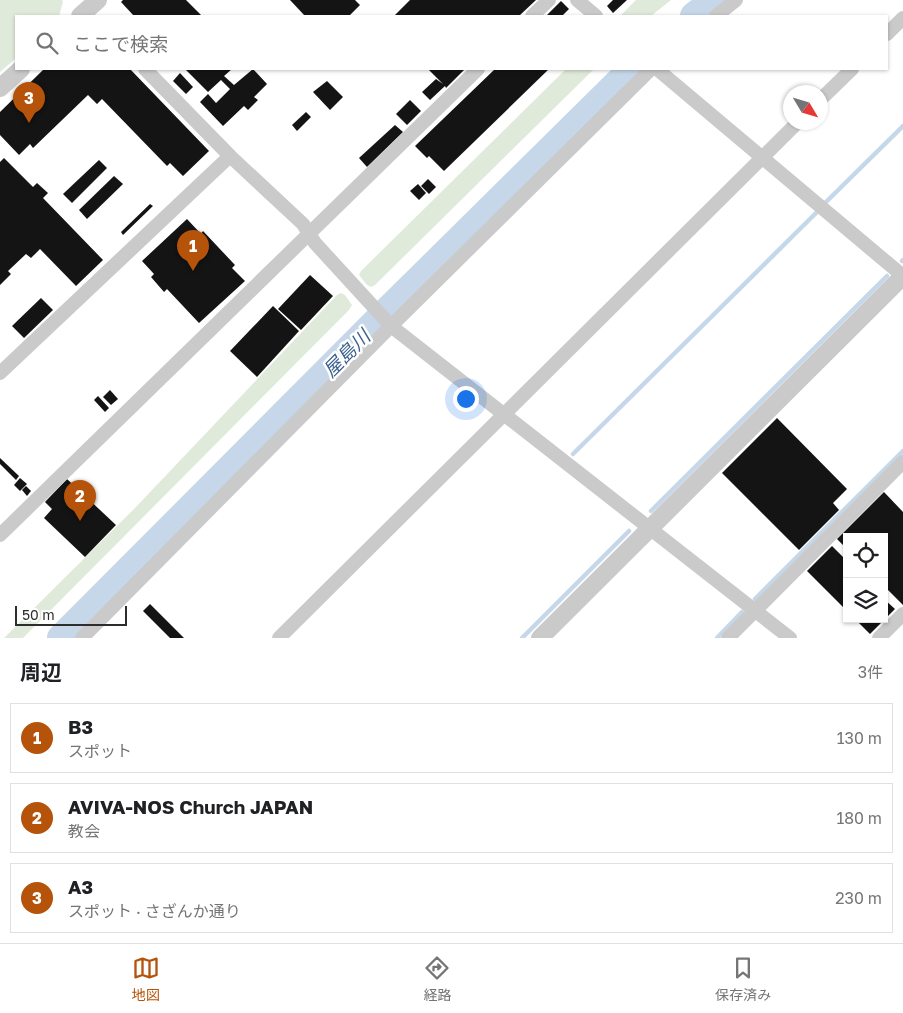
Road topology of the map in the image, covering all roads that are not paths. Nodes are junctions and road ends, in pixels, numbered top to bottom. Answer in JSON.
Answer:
{"nodes":[{"id":1,"x":549,"y":0,"type":"edge"},
{"id":2,"x":577,"y":0,"type":"edge"},
{"id":3,"x":736,"y":0,"type":"edge"},
{"id":4,"x":533,"y":15,"type":"edge"},
{"id":5,"x":595,"y":15,"type":"edge"},
{"id":6,"x":717,"y":15,"type":"edge"},
{"id":7,"x":903,"y":18,"type":"edge"},
{"id":8,"x":888,"y":33,"type":"edge"},
{"id":9,"x":20,"y":70,"type":"edge"},
{"id":10,"x":146,"y":70,"type":"edge"},
{"id":11,"x":477,"y":70,"type":"edge"},
{"id":12,"x":650,"y":70,"type":"edge"},
{"id":13,"x":658,"y":70,"type":"edge"},
{"id":14,"x":851,"y":70,"type":"edge"},
{"id":15,"x":0,"y":88,"type":"edge"},
{"id":16,"x":828,"y":92,"type":"edge"},
{"id":17,"x":790,"y":130,"type":"edge"},
{"id":18,"x":230,"y":156,"type":"junction"},
{"id":19,"x":762,"y":157,"type":"junction"},
{"id":20,"x":309,"y":234,"type":"junction"},
{"id":21,"x":903,"y":276,"type":"edge"},
{"id":22,"x":389,"y":325,"type":"junction"},
{"id":23,"x":0,"y":373,"type":"edge"},
{"id":24,"x":504,"y":414,"type":"junction"},
{"id":25,"x":903,"y":462,"type":"edge"},
{"id":26,"x":650,"y":528,"type":"junction"},
{"id":27,"x":0,"y":535,"type":"edge"},
{"id":28,"x":755,"y":611,"type":"junction"},
{"id":29,"x":903,"y":614,"type":"edge"},
{"id":30,"x":82,"y":638,"type":"edge"},
{"id":31,"x":279,"y":638,"type":"edge"},
{"id":32,"x":540,"y":638,"type":"edge"},
{"id":33,"x":728,"y":638,"type":"edge"},
{"id":34,"x":790,"y":638,"type":"edge"},
{"id":35,"x":879,"y":638,"type":"edge"}],
"edges":[{"from":1,"to":4,"type":"street"},
{"from":2,"to":5,"type":"street"},
{"from":3,"to":6,"type":"street"},
{"from":7,"to":8,"type":"street"},
{"from":9,"to":15,"type":"street"},
{"from":10,"to":18,"type":"street"},
{"from":11,"to":20,"type":"street"},
{"from":12,"to":22,"type":"street"},
{"from":13,"to":19,"type":"street"},
{"from":14,"to":16,"type":"street"},
{"from":17,"to":19,"type":"street"},
{"from":18,"to":20,"type":"street"},
{"from":18,"to":23,"type":"street"},
{"from":19,"to":21,"type":"street"},
{"from":19,"to":24,"type":"street"},
{"from":20,"to":22,"type":"street"},
{"from":20,"to":27,"type":"street"},
{"from":21,"to":26,"type":"street"},
{"from":22,"to":24,"type":"street"},
{"from":22,"to":30,"type":"street"},
{"from":24,"to":26,"type":"street"},
{"from":24,"to":31,"type":"street"},
{"from":25,"to":28,"type":"street"},
{"from":26,"to":28,"type":"street"},
{"from":26,"to":32,"type":"street"},
{"from":28,"to":33,"type":"street"},
{"from":28,"to":34,"type":"street"},
{"from":29,"to":35,"type":"street"}]}
